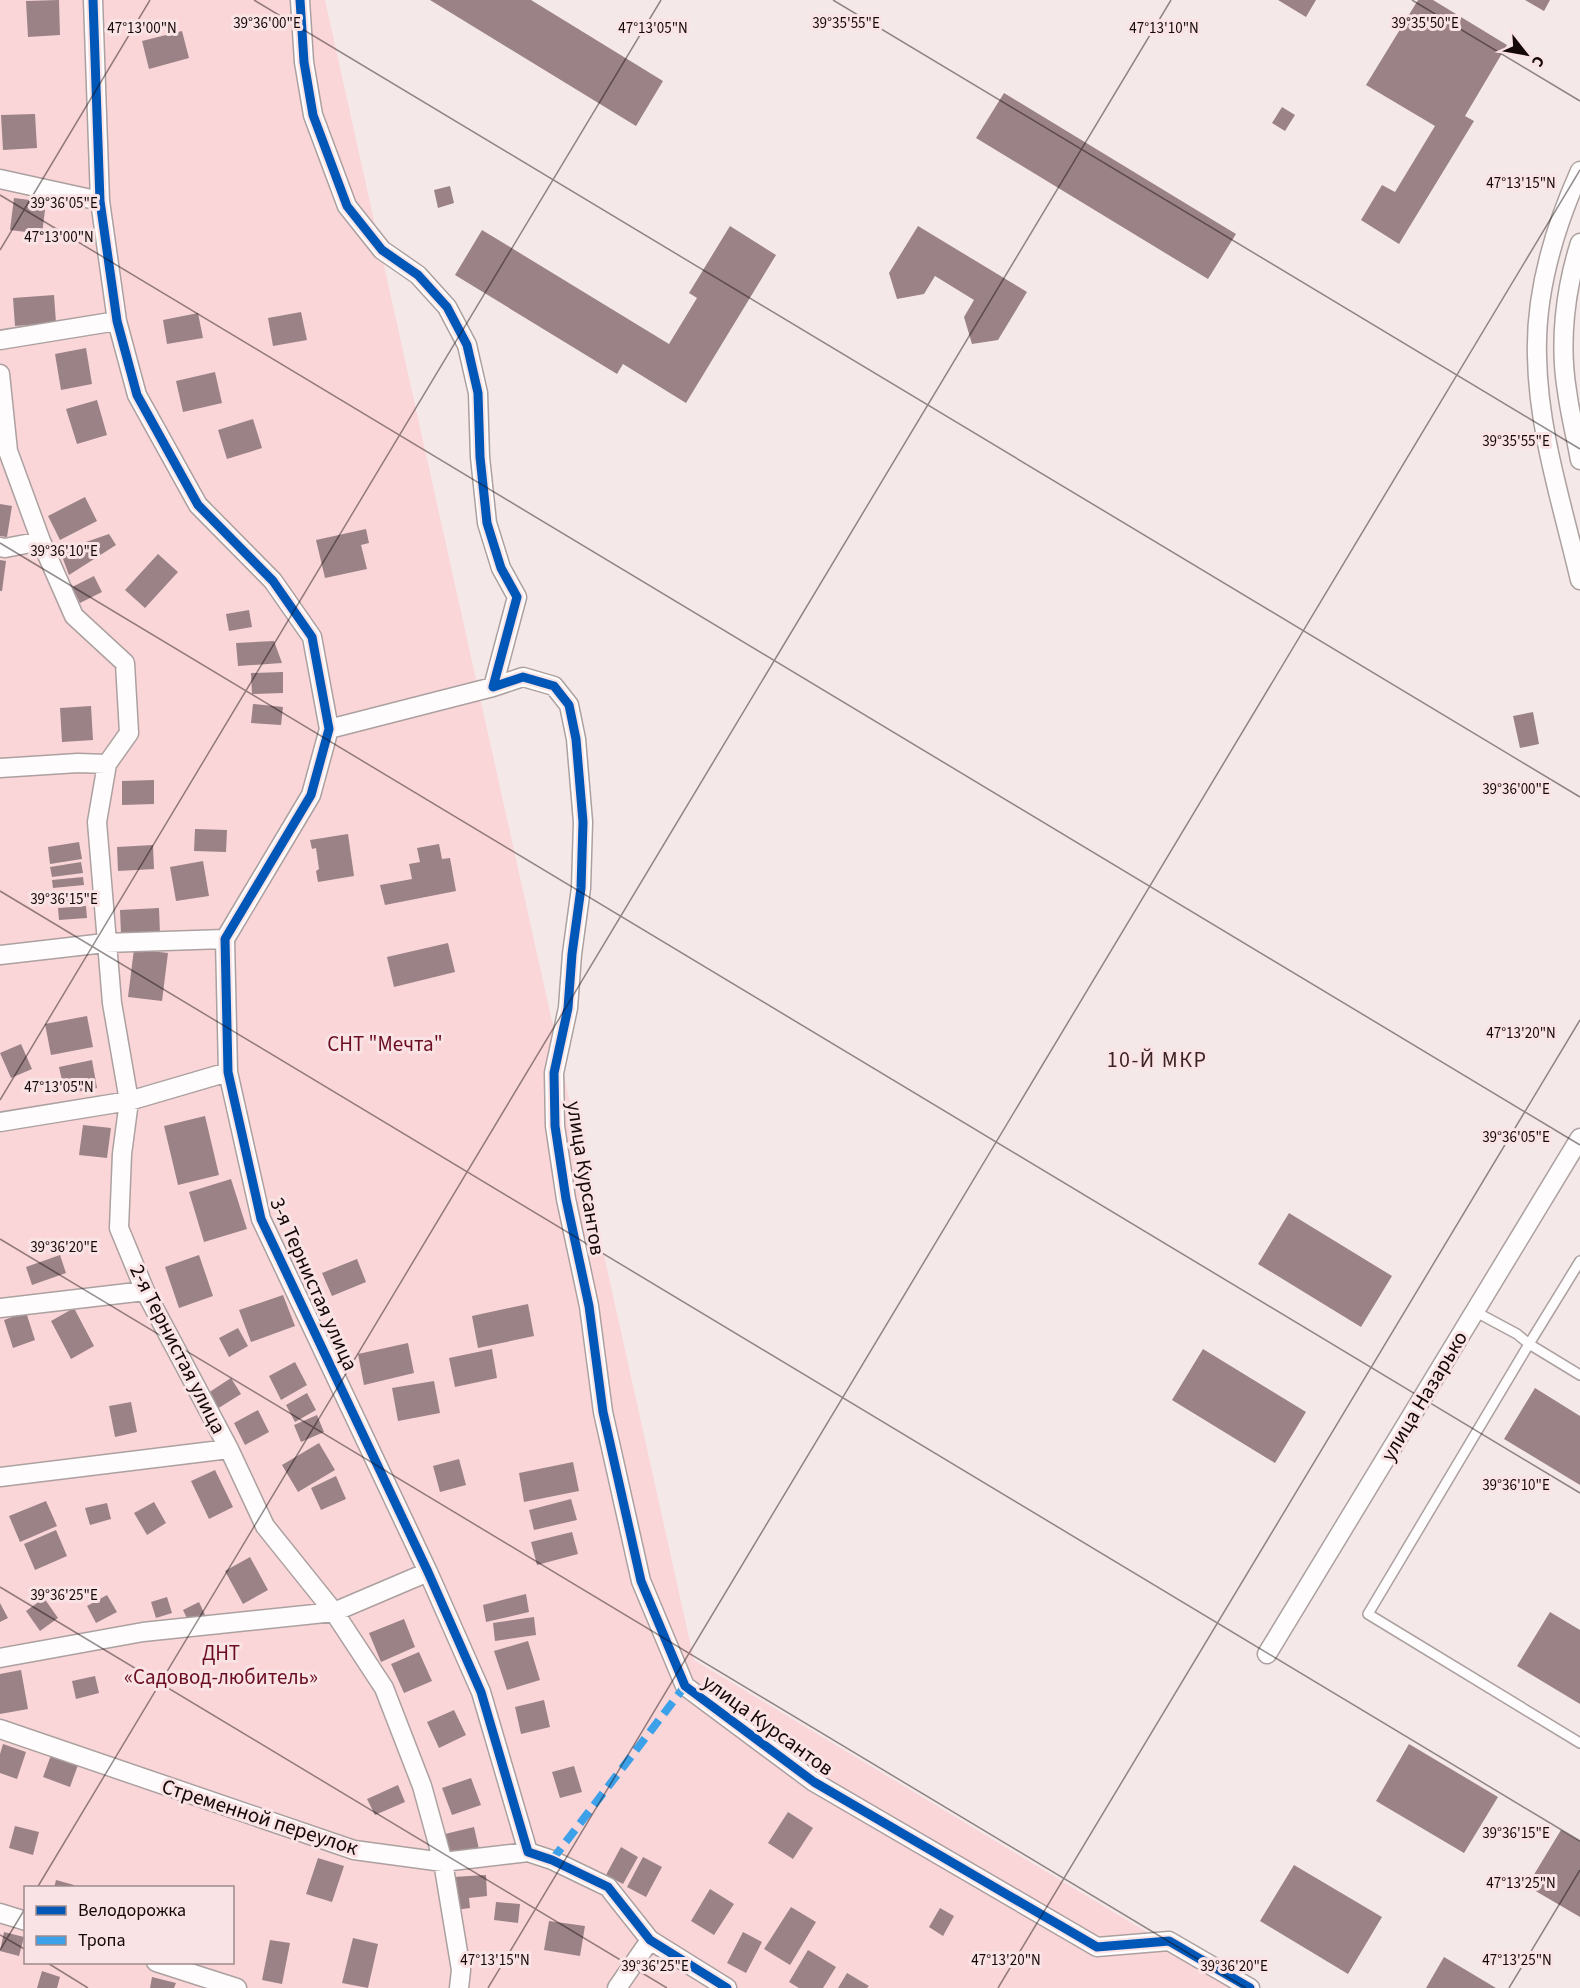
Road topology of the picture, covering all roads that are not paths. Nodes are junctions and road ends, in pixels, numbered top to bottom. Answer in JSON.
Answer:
{"nodes":[{"id":1,"x":93,"y":0,"type":"edge"},
{"id":2,"x":300,"y":0,"type":"edge"},
{"id":3,"x":1580,"y":171,"type":"edge"},
{"id":4,"x":0,"y":179,"type":"edge"},
{"id":5,"x":100,"y":201,"type":"junction"},
{"id":6,"x":1580,"y":243,"type":"edge"},
{"id":7,"x":117,"y":321,"type":"junction"},
{"id":8,"x":0,"y":340,"type":"edge"},
{"id":9,"x":0,"y":374,"type":"edge"},
{"id":10,"x":1580,"y":460,"type":"edge"},
{"id":11,"x":41,"y":542,"type":"junction"},
{"id":12,"x":0,"y":547,"type":"edge"},
{"id":13,"x":1580,"y":580,"type":"edge"},
{"id":14,"x":492,"y":687,"type":"junction"},
{"id":15,"x":329,"y":729,"type":"junction"},
{"id":16,"x":107,"y":764,"type":"junction"},
{"id":17,"x":0,"y":768,"type":"edge"},
{"id":18,"x":225,"y":939,"type":"junction"},
{"id":19,"x":105,"y":943,"type":"junction"},
{"id":20,"x":0,"y":955,"type":"edge"},
{"id":21,"x":228,"y":1072,"type":"junction"},
{"id":22,"x":129,"y":1101,"type":"junction"},
{"id":23,"x":0,"y":1122,"type":"edge"},
{"id":24,"x":1580,"y":1138,"type":"edge"},
{"id":25,"x":1580,"y":1261,"type":"edge"},
{"id":26,"x":145,"y":1292,"type":"junction"},
{"id":27,"x":0,"y":1308,"type":"edge"},
{"id":28,"x":1476,"y":1312,"type":"junction"},
{"id":29,"x":1529,"y":1344,"type":"junction"},
{"id":30,"x":1580,"y":1375,"type":"edge"},
{"id":31,"x":229,"y":1449,"type":"junction"},
{"id":32,"x":0,"y":1477,"type":"edge"},
{"id":33,"x":428,"y":1572,"type":"junction"},
{"id":34,"x":334,"y":1612,"type":"junction"},
{"id":35,"x":1267,"y":1654,"type":"dead end"},
{"id":36,"x":0,"y":1658,"type":"edge"},
{"id":37,"x":0,"y":1729,"type":"edge"},
{"id":38,"x":1580,"y":1743,"type":"edge"},
{"id":39,"x":528,"y":1852,"type":"junction"},
{"id":40,"x":443,"y":1862,"type":"junction"},
{"id":41,"x":0,"y":1913,"type":"edge"},
{"id":42,"x":24,"y":1920,"type":"edge"},
{"id":43,"x":650,"y":1940,"type":"junction"},
{"id":44,"x":162,"y":1964,"type":"edge"},
{"id":45,"x":237,"y":1988,"type":"edge"},
{"id":46,"x":459,"y":1988,"type":"edge"},
{"id":47,"x":617,"y":1988,"type":"edge"},
{"id":48,"x":727,"y":1988,"type":"edge"},
{"id":49,"x":1251,"y":1988,"type":"edge"}],
"edges":[{"from":1,"to":5,"type":"street"},
{"from":2,"to":14,"type":"street"},
{"from":3,"to":13,"type":"street"},
{"from":4,"to":5,"type":"street"},
{"from":5,"to":7,"type":"street"},
{"from":6,"to":10,"type":"street"},
{"from":7,"to":8,"type":"street"},
{"from":7,"to":15,"type":"street"},
{"from":9,"to":11,"type":"street","name":"2-я Тернистая улица"},
{"from":11,"to":12,"type":"street"},
{"from":11,"to":16,"type":"street","name":"2-я Тернистая улица"},
{"from":14,"to":15,"type":"street","name":"улица Курсантов"},
{"from":14,"to":49,"type":"street","name":"улица Курсантов"},
{"from":15,"to":18,"type":"street"},
{"from":16,"to":17,"type":"street"},
{"from":16,"to":19,"type":"street","name":"2-я Тернистая улица"},
{"from":18,"to":19,"type":"street"},
{"from":18,"to":21,"type":"street","name":"3-я Тернистая улица"},
{"from":19,"to":20,"type":"street"},
{"from":19,"to":22,"type":"street","name":"2-я Тернистая улица"},
{"from":21,"to":22,"type":"street"},
{"from":21,"to":33,"type":"street","name":"3-я Тернистая улица"},
{"from":22,"to":23,"type":"street"},
{"from":22,"to":26,"type":"street","name":"2-я Тернистая улица"},
{"from":24,"to":28,"type":"street","name":"улица Назарько"},
{"from":25,"to":29,"type":"lane"},
{"from":26,"to":27,"type":"street"},
{"from":26,"to":31,"type":"street","name":"2-я Тернистая улица"},
{"from":28,"to":29,"type":"lane"},
{"from":28,"to":35,"type":"street","name":"улица Назарько"},
{"from":29,"to":30,"type":"lane"},
{"from":29,"to":38,"type":"lane"},
{"from":31,"to":32,"type":"street"},
{"from":31,"to":34,"type":"street","name":"2-я Тернистая улица"},
{"from":33,"to":34,"type":"street"},
{"from":33,"to":39,"type":"street","name":"3-я Тернистая улица"},
{"from":34,"to":36,"type":"street"},
{"from":34,"to":40,"type":"street","name":"2-я Тернистая улица"},
{"from":37,"to":40,"type":"street","name":"Стременной переулок"},
{"from":39,"to":40,"type":"street","name":"Стременной переулок"},
{"from":39,"to":43,"type":"street"},
{"from":40,"to":46,"type":"street","name":"2-я Тернистая улица"},
{"from":41,"to":42,"type":"street"},
{"from":43,"to":47,"type":"street"},
{"from":43,"to":48,"type":"street"},
{"from":44,"to":45,"type":"street"}]}
